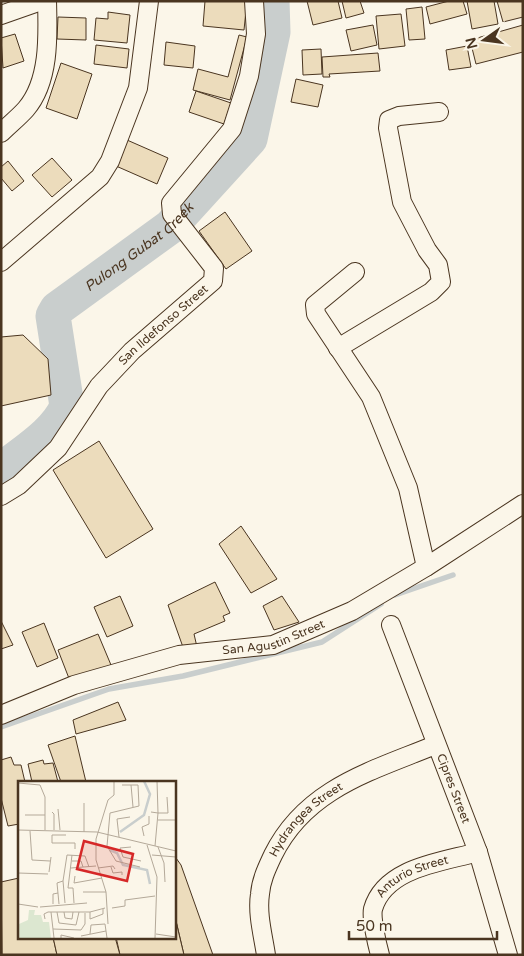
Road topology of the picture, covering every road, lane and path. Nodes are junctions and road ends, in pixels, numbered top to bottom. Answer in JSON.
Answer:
{"nodes":[{"id":1,"x":41,"y":1,"type":"edge"},
{"id":2,"x":47,"y":1,"type":"edge"},
{"id":3,"x":149,"y":1,"type":"edge"},
{"id":4,"x":254,"y":1,"type":"edge"},
{"id":5,"x":1,"y":15,"type":"edge"},
{"id":6,"x":438,"y":112,"type":"dead end"},
{"id":7,"x":1,"y":133,"type":"edge"},
{"id":8,"x":1,"y":262,"type":"edge"},
{"id":9,"x":355,"y":272,"type":"dead end"},
{"id":10,"x":338,"y":348,"type":"junction"},
{"id":11,"x":1,"y":496,"type":"edge"},
{"id":12,"x":523,"y":504,"type":"edge"},
{"id":13,"x":426,"y":567,"type":"junction"},
{"id":14,"x":391,"y":625,"type":"dead end"},
{"id":15,"x":1,"y":715,"type":"edge"},
{"id":16,"x":435,"y":745,"type":"junction"},
{"id":17,"x":478,"y":852,"type":"junction"},
{"id":18,"x":266,"y":955,"type":"edge"},
{"id":19,"x":380,"y":955,"type":"edge"},
{"id":20,"x":508,"y":955,"type":"edge"}],
"edges":[{"from":1,"to":5,"type":"street"},
{"from":2,"to":7,"type":"street"},
{"from":3,"to":8,"type":"street"},
{"from":4,"to":11,"type":"street","name":"San Ildefonso Street"},
{"from":6,"to":10,"type":"street"},
{"from":9,"to":10,"type":"street"},
{"from":10,"to":13,"type":"street"},
{"from":12,"to":13,"type":"street","name":"San Agustin Street"},
{"from":13,"to":15,"type":"street","name":"San Agustin Street"},
{"from":14,"to":16,"type":"street","name":"Cipres Street"},
{"from":16,"to":17,"type":"street","name":"Cipres Street"},
{"from":16,"to":18,"type":"street","name":"Hydrangea Street"},
{"from":17,"to":19,"type":"street","name":"Anturio Street"},
{"from":17,"to":20,"type":"street","name":"Cipres Street"}]}
